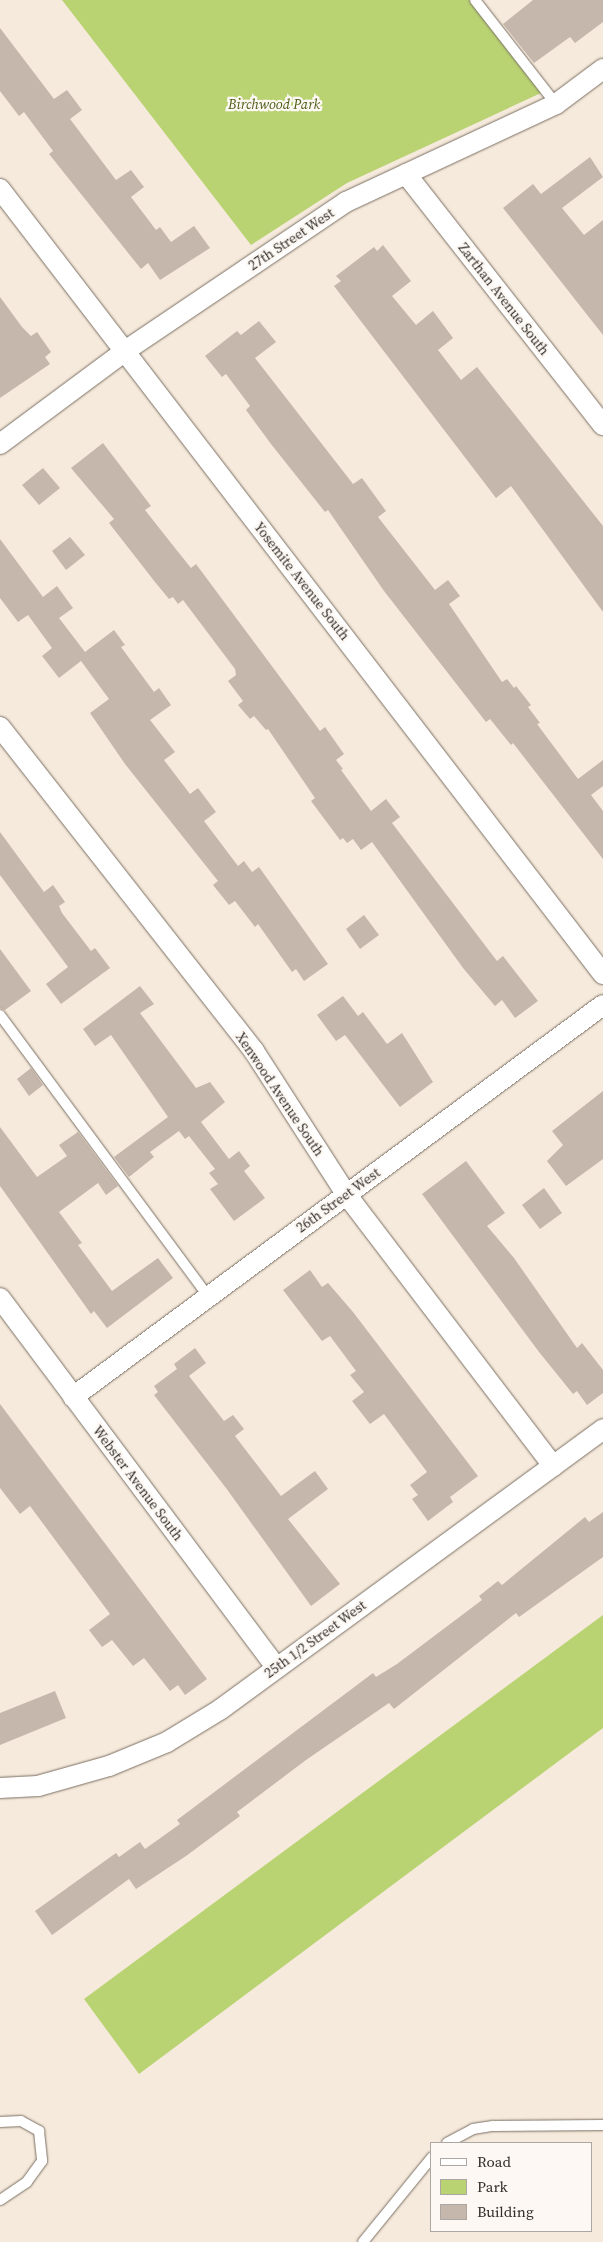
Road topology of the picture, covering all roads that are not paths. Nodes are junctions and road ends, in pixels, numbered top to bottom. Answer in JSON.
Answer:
{"nodes":[{"id":1,"x":475,"y":0,"type":"edge"},
{"id":2,"x":603,"y":69,"type":"edge"},
{"id":3,"x":556,"y":104,"type":"junction"},
{"id":4,"x":406,"y":174,"type":"junction"},
{"id":5,"x":0,"y":189,"type":"edge"},
{"id":6,"x":125,"y":351,"type":"junction"},
{"id":7,"x":603,"y":425,"type":"edge"},
{"id":8,"x":0,"y":444,"type":"edge"},
{"id":9,"x":0,"y":727,"type":"edge"},
{"id":10,"x":603,"y":974,"type":"edge"},
{"id":11,"x":603,"y":1005,"type":"edge"},
{"id":12,"x":0,"y":1015,"type":"edge"},
{"id":13,"x":346,"y":1194,"type":"junction"},
{"id":14,"x":208,"y":1296,"type":"junction"},
{"id":15,"x":2,"y":1305,"type":"edge"},
{"id":16,"x":73,"y":1396,"type":"junction"},
{"id":17,"x":603,"y":1429,"type":"edge"},
{"id":18,"x":553,"y":1466,"type":"junction"},
{"id":19,"x":276,"y":1667,"type":"junction"},
{"id":20,"x":0,"y":1788,"type":"edge"},
{"id":21,"x":0,"y":2122,"type":"edge"},
{"id":22,"x":603,"y":2125,"type":"edge"},
{"id":23,"x":448,"y":2142,"type":"edge"},
{"id":24,"x":430,"y":2159,"type":"edge"},
{"id":25,"x":1,"y":2198,"type":"edge"},
{"id":26,"x":363,"y":2242,"type":"edge"}],
"edges":[{"from":1,"to":3,"type":"lane"},
{"from":2,"to":3,"type":"street","name":"27th Street West"},
{"from":3,"to":4,"type":"street","name":"27th Street West"},
{"from":4,"to":6,"type":"street","name":"27th Street West"},
{"from":4,"to":7,"type":"street","name":"Zarthan Avenue South"},
{"from":5,"to":6,"type":"street","name":"Yosemite Avenue South"},
{"from":6,"to":8,"type":"street","name":"27th Street West"},
{"from":6,"to":10,"type":"street","name":"Yosemite Avenue South"},
{"from":9,"to":13,"type":"street","name":"Xenwood Avenue South"},
{"from":11,"to":13,"type":"street","name":"26th Street West"},
{"from":12,"to":14,"type":"lane"},
{"from":13,"to":14,"type":"street","name":"26th Street West"},
{"from":13,"to":18,"type":"street","name":"Xenwood Avenue South"},
{"from":14,"to":16,"type":"street","name":"26th Street West"},
{"from":15,"to":16,"type":"street","name":"Webster Avenue South"},
{"from":16,"to":19,"type":"street","name":"Webster Avenue South"},
{"from":17,"to":18,"type":"street","name":"25th 1/2 Street West"},
{"from":18,"to":19,"type":"street","name":"25th 1/2 Street West"},
{"from":19,"to":20,"type":"street","name":"25th 1/2 Street West"},
{"from":21,"to":25,"type":"lane"},
{"from":22,"to":23,"type":"lane"},
{"from":24,"to":26,"type":"lane"}]}
